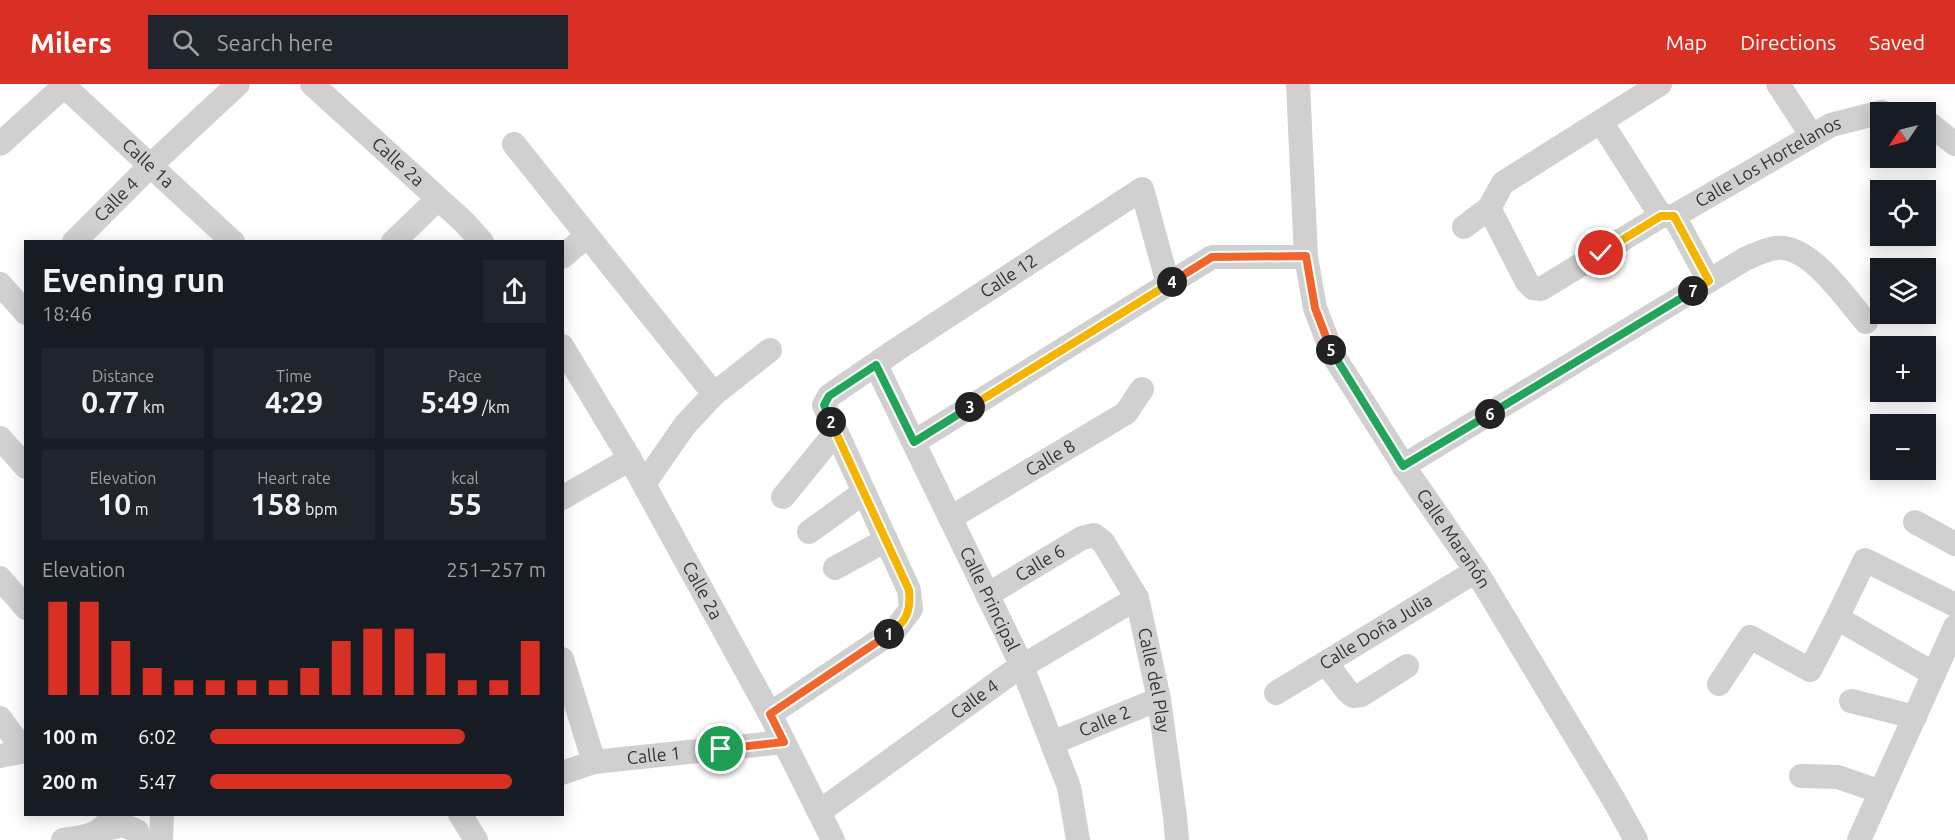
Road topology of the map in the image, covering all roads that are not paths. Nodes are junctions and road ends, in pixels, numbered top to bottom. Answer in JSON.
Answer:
{"nodes":[{"id":1,"x":238,"y":84,"type":"edge"},
{"id":2,"x":312,"y":84,"type":"edge"},
{"id":3,"x":1298,"y":84,"type":"edge"},
{"id":4,"x":1660,"y":84,"type":"edge"},
{"id":5,"x":1778,"y":84,"type":"edge"},
{"id":6,"x":63,"y":85,"type":"edge"},
{"id":7,"x":1870,"y":115,"type":"edge"},
{"id":8,"x":1601,"y":123,"type":"junction"},
{"id":9,"x":1936,"y":129,"type":"edge"},
{"id":10,"x":1812,"y":136,"type":"junction"},
{"id":11,"x":0,"y":144,"type":"edge"},
{"id":12,"x":514,"y":144,"type":"dead end"},
{"id":13,"x":1955,"y":144,"type":"edge"},
{"id":14,"x":151,"y":165,"type":"junction"},
{"id":15,"x":438,"y":199,"type":"junction"},
{"id":16,"x":1489,"y":207,"type":"junction"},
{"id":17,"x":1667,"y":216,"type":"junction"},
{"id":18,"x":1464,"y":227,"type":"dead end"},
{"id":19,"x":587,"y":236,"type":"junction"},
{"id":20,"x":76,"y":240,"type":"edge"},
{"id":21,"x":231,"y":240,"type":"edge"},
{"id":22,"x":395,"y":240,"type":"edge"},
{"id":23,"x":480,"y":240,"type":"edge"},
{"id":24,"x":564,"y":255,"type":"edge"},
{"id":25,"x":1306,"y":256,"type":"junction"},
{"id":26,"x":1709,"y":281,"type":"junction"},
{"id":27,"x":1168,"y":284,"type":"junction"},
{"id":28,"x":1866,"y":322,"type":"dead end"},
{"id":29,"x":564,"y":349,"type":"edge"},
{"id":30,"x":771,"y":350,"type":"dead end"},
{"id":31,"x":876,"y":365,"type":"junction"},
{"id":32,"x":1142,"y":388,"type":"dead end"},
{"id":33,"x":714,"y":394,"type":"junction"},
{"id":34,"x":836,"y":432,"type":"junction"},
{"id":35,"x":0,"y":438,"type":"edge"},
{"id":36,"x":914,"y":442,"type":"junction"},
{"id":37,"x":630,"y":459,"type":"junction"},
{"id":38,"x":24,"y":465,"type":"edge"},
{"id":39,"x":1403,"y":466,"type":"junction"},
{"id":40,"x":644,"y":484,"type":"junction"},
{"id":41,"x":864,"y":492,"type":"junction"},
{"id":42,"x":564,"y":497,"type":"edge"},
{"id":43,"x":783,"y":497,"type":"dead end"},
{"id":44,"x":950,"y":518,"type":"junction"},
{"id":45,"x":1915,"y":522,"type":"dead end"},
{"id":46,"x":809,"y":532,"type":"dead end"},
{"id":47,"x":1094,"y":535,"type":"joint"},
{"id":48,"x":886,"y":540,"type":"junction"},
{"id":49,"x":1955,"y":544,"type":"edge"},
{"id":50,"x":835,"y":568,"type":"dead end"},
{"id":51,"x":1476,"y":571,"type":"junction"},
{"id":52,"x":0,"y":578,"type":"edge"},
{"id":53,"x":987,"y":595,"type":"junction"},
{"id":54,"x":1137,"y":598,"type":"junction"},
{"id":55,"x":1955,"y":605,"type":"edge"},
{"id":56,"x":24,"y":606,"type":"edge"},
{"id":57,"x":1837,"y":618,"type":"junction"},
{"id":58,"x":1955,"y":627,"type":"edge"},
{"id":59,"x":1326,"y":663,"type":"junction"},
{"id":60,"x":564,"y":664,"type":"edge"},
{"id":61,"x":1022,"y":666,"type":"junction"},
{"id":62,"x":1407,"y":666,"type":"dead end"},
{"id":63,"x":1934,"y":674,"type":"junction"},
{"id":64,"x":1719,"y":684,"type":"dead end"},
{"id":65,"x":1276,"y":693,"type":"dead end"},
{"id":66,"x":1159,"y":699,"type":"junction"},
{"id":67,"x":1851,"y":701,"type":"dead end"},
{"id":68,"x":770,"y":714,"type":"junction"},
{"id":69,"x":1915,"y":717,"type":"junction"},
{"id":70,"x":0,"y":718,"type":"edge"},
{"id":71,"x":784,"y":742,"type":"junction"},
{"id":72,"x":1052,"y":743,"type":"junction"},
{"id":73,"x":24,"y":751,"type":"edge"},
{"id":74,"x":24,"y":752,"type":"edge"},
{"id":75,"x":0,"y":756,"type":"edge"},
{"id":76,"x":594,"y":762,"type":"junction"},
{"id":77,"x":564,"y":772,"type":"edge"},
{"id":78,"x":1801,"y":776,"type":"dead end"},
{"id":79,"x":1881,"y":792,"type":"junction"},
{"id":80,"x":819,"y":812,"type":"junction"},
{"id":81,"x":162,"y":816,"type":"edge"},
{"id":82,"x":462,"y":816,"type":"edge"},
{"id":83,"x":109,"y":822,"type":"edge"},
{"id":84,"x":63,"y":840,"type":"edge"},
{"id":85,"x":140,"y":840,"type":"edge"},
{"id":86,"x":161,"y":840,"type":"edge"},
{"id":87,"x":476,"y":840,"type":"edge"},
{"id":88,"x":833,"y":840,"type":"edge"},
{"id":89,"x":1078,"y":840,"type":"edge"},
{"id":90,"x":1177,"y":840,"type":"edge"},
{"id":91,"x":1636,"y":840,"type":"edge"},
{"id":92,"x":1859,"y":840,"type":"edge"}],
"edges":[{"from":1,"to":14,"type":"street","name":"Calle 4"},
{"from":2,"to":15,"type":"street","name":"Calle 2a"},
{"from":3,"to":25,"type":"street","name":"Calle Marañón"},
{"from":4,"to":8,"type":"street"},
{"from":5,"to":10,"type":"street"},
{"from":6,"to":11,"type":"street"},
{"from":6,"to":14,"type":"street","name":"Calle 1a"},
{"from":7,"to":10,"type":"street","name":"Calle Los Hortelanos"},
{"from":8,"to":16,"type":"street"},
{"from":8,"to":17,"type":"street"},
{"from":9,"to":13,"type":"street"},
{"from":10,"to":17,"type":"street","name":"Calle Los Hortelanos"},
{"from":12,"to":19,"type":"street"},
{"from":14,"to":20,"type":"street","name":"Calle 4"},
{"from":14,"to":21,"type":"street","name":"Calle 1a"},
{"from":15,"to":22,"type":"street"},
{"from":15,"to":23,"type":"street","name":"Calle 2a"},
{"from":16,"to":17,"type":"street","name":"Calle Los Hortelanos"},
{"from":16,"to":18,"type":"street"},
{"from":17,"to":26,"type":"street"},
{"from":19,"to":24,"type":"street"},
{"from":19,"to":33,"type":"street"},
{"from":25,"to":27,"type":"street"},
{"from":25,"to":39,"type":"street","name":"Calle Marañón"},
{"from":26,"to":28,"type":"street"},
{"from":26,"to":39,"type":"street"},
{"from":27,"to":31,"type":"street","name":"Calle 12"},
{"from":27,"to":36,"type":"street"},
{"from":29,"to":37,"type":"street","name":"Calle 2a"},
{"from":30,"to":33,"type":"street"},
{"from":31,"to":34,"type":"street","name":"Calle 12"},
{"from":31,"to":36,"type":"street","name":"Calle Principal"},
{"from":32,"to":44,"type":"street","name":"Calle 8"},
{"from":33,"to":40,"type":"street"},
{"from":34,"to":41,"type":"street"},
{"from":34,"to":43,"type":"street"},
{"from":35,"to":38,"type":"street"},
{"from":36,"to":44,"type":"street","name":"Calle Principal"},
{"from":37,"to":40,"type":"street","name":"Calle 2a"},
{"from":37,"to":42,"type":"street"},
{"from":39,"to":51,"type":"street","name":"Calle Marañón"},
{"from":40,"to":68,"type":"street","name":"Calle 2a"},
{"from":41,"to":46,"type":"street"},
{"from":41,"to":48,"type":"street"},
{"from":44,"to":53,"type":"street","name":"Calle Principal"},
{"from":45,"to":49,"type":"street"},
{"from":47,"to":53,"type":"street","name":"Calle 6"},
{"from":47,"to":54,"type":"street","name":"Calle del Play"},
{"from":48,"to":50,"type":"street"},
{"from":48,"to":68,"type":"street"},
{"from":51,"to":59,"type":"street","name":"Calle Doña Julia"},
{"from":51,"to":91,"type":"street","name":"Calle Marañón"},
{"from":52,"to":56,"type":"street"},
{"from":53,"to":61,"type":"street","name":"Calle Principal"},
{"from":54,"to":61,"type":"street","name":"Calle 4"},
{"from":54,"to":66,"type":"street","name":"Calle del Play"},
{"from":55,"to":57,"type":"street"},
{"from":57,"to":63,"type":"street"},
{"from":57,"to":64,"type":"street"},
{"from":58,"to":63,"type":"street"},
{"from":59,"to":62,"type":"street"},
{"from":59,"to":65,"type":"street","name":"Calle Doña Julia"},
{"from":60,"to":76,"type":"street"},
{"from":61,"to":72,"type":"street","name":"Calle Principal"},
{"from":61,"to":80,"type":"street","name":"Calle 4"},
{"from":63,"to":69,"type":"street"},
{"from":66,"to":72,"type":"street","name":"Calle 2"},
{"from":66,"to":90,"type":"street","name":"Calle del Play"},
{"from":67,"to":69,"type":"street"},
{"from":68,"to":71,"type":"street","name":"Calle 2a"},
{"from":69,"to":79,"type":"street"},
{"from":70,"to":73,"type":"street"},
{"from":71,"to":76,"type":"street","name":"Calle 1"},
{"from":71,"to":80,"type":"street","name":"Calle 2a"},
{"from":72,"to":89,"type":"street","name":"Calle Principal"},
{"from":74,"to":75,"type":"street"},
{"from":76,"to":77,"type":"street","name":"Calle 1"},
{"from":78,"to":79,"type":"street"},
{"from":79,"to":92,"type":"street"},
{"from":80,"to":88,"type":"street","name":"Calle 2a"},
{"from":81,"to":86,"type":"street"},
{"from":82,"to":87,"type":"street"},
{"from":83,"to":84,"type":"street"},
{"from":83,"to":85,"type":"street"}]}
